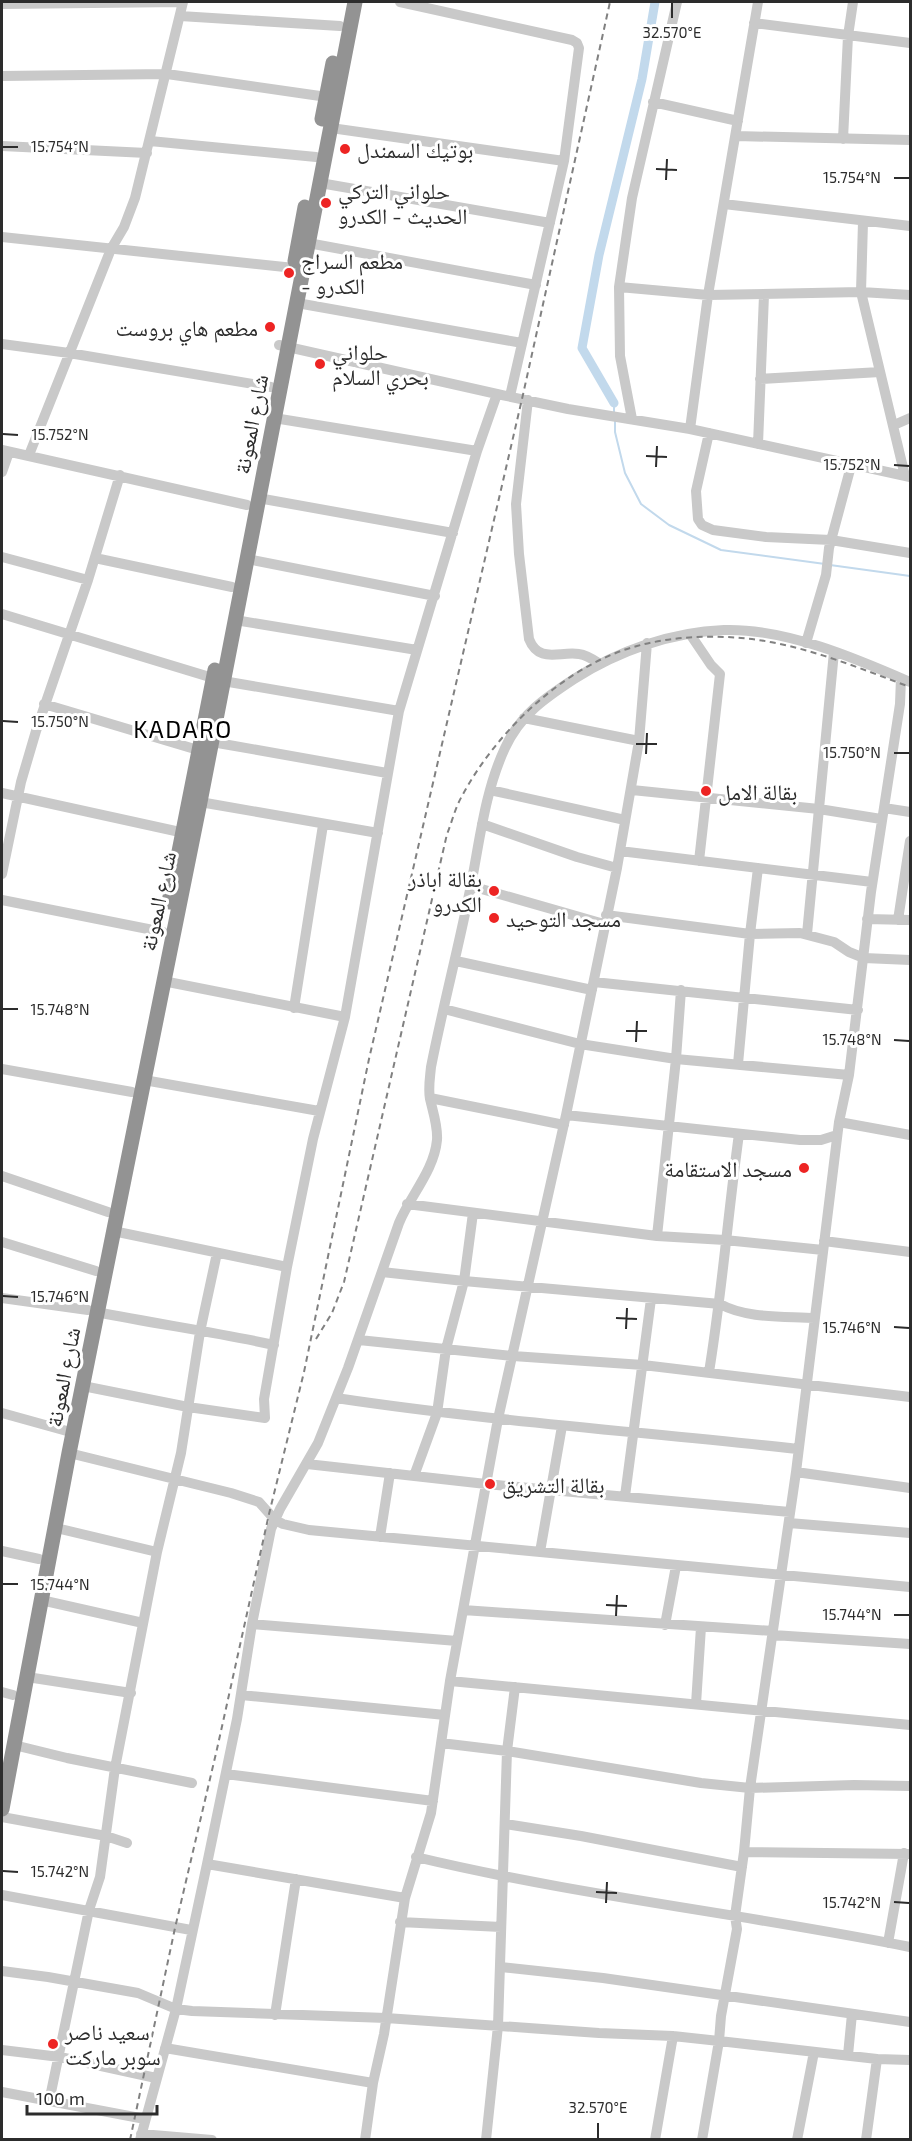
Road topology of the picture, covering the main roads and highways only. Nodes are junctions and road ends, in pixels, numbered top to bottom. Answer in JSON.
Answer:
{"nodes":[{"id":1,"x":345,"y":2,"type":"edge"},
{"id":2,"x":356,"y":2,"type":"edge"},
{"id":3,"x":283,"y":346,"type":"junction"},
{"id":4,"x":252,"y":501,"type":"junction"},
{"id":5,"x":223,"y":655,"type":"junction"},
{"id":6,"x":205,"y":746,"type":"junction"},
{"id":7,"x":187,"y":834,"type":"junction"},
{"id":8,"x":93,"y":1311,"type":"junction"},
{"id":9,"x":70,"y":1431,"type":"junction"},
{"id":10,"x":30,"y":1634,"type":"junction"},
{"id":11,"x":7,"y":1693,"type":"edge"},
{"id":12,"x":2,"y":1757,"type":"edge"},
{"id":13,"x":2,"y":1809,"type":"edge"}],
"edges":[{"from":1,"to":3,"type":"highway","name":"شارع المعونة"},
{"from":2,"to":3,"type":"highway","name":"شارع المعونة"},
{"from":3,"to":4,"type":"highway","name":"شارع المعونة"},
{"from":3,"to":4,"type":"highway","name":"شارع المعونة"},
{"from":4,"to":5,"type":"highway","name":"شارع المعونة"},
{"from":4,"to":5,"type":"highway","name":"شارع المعونة"},
{"from":5,"to":6,"type":"highway","name":"شارع المعونة"},
{"from":6,"to":7,"type":"highway","name":"شارع المعونة"},
{"from":6,"to":7,"type":"highway","name":"شارع المعونة"},
{"from":7,"to":8,"type":"highway","name":"شارع المعونة"},
{"from":7,"to":8,"type":"highway","name":"شارع المعونة"},
{"from":8,"to":9,"type":"highway","name":"شارع المعونة"},
{"from":8,"to":9,"type":"highway","name":"شارع المعونة"},
{"from":9,"to":10,"type":"highway","name":"شارع المعونة"},
{"from":9,"to":10,"type":"highway","name":"شارع المعونة"},
{"from":10,"to":11,"type":"highway","name":"شارع المعونة"},
{"from":10,"to":13,"type":"highway","name":"شارع المعونة"},
{"from":11,"to":12,"type":"highway","name":"شارع المعونة"}]}
